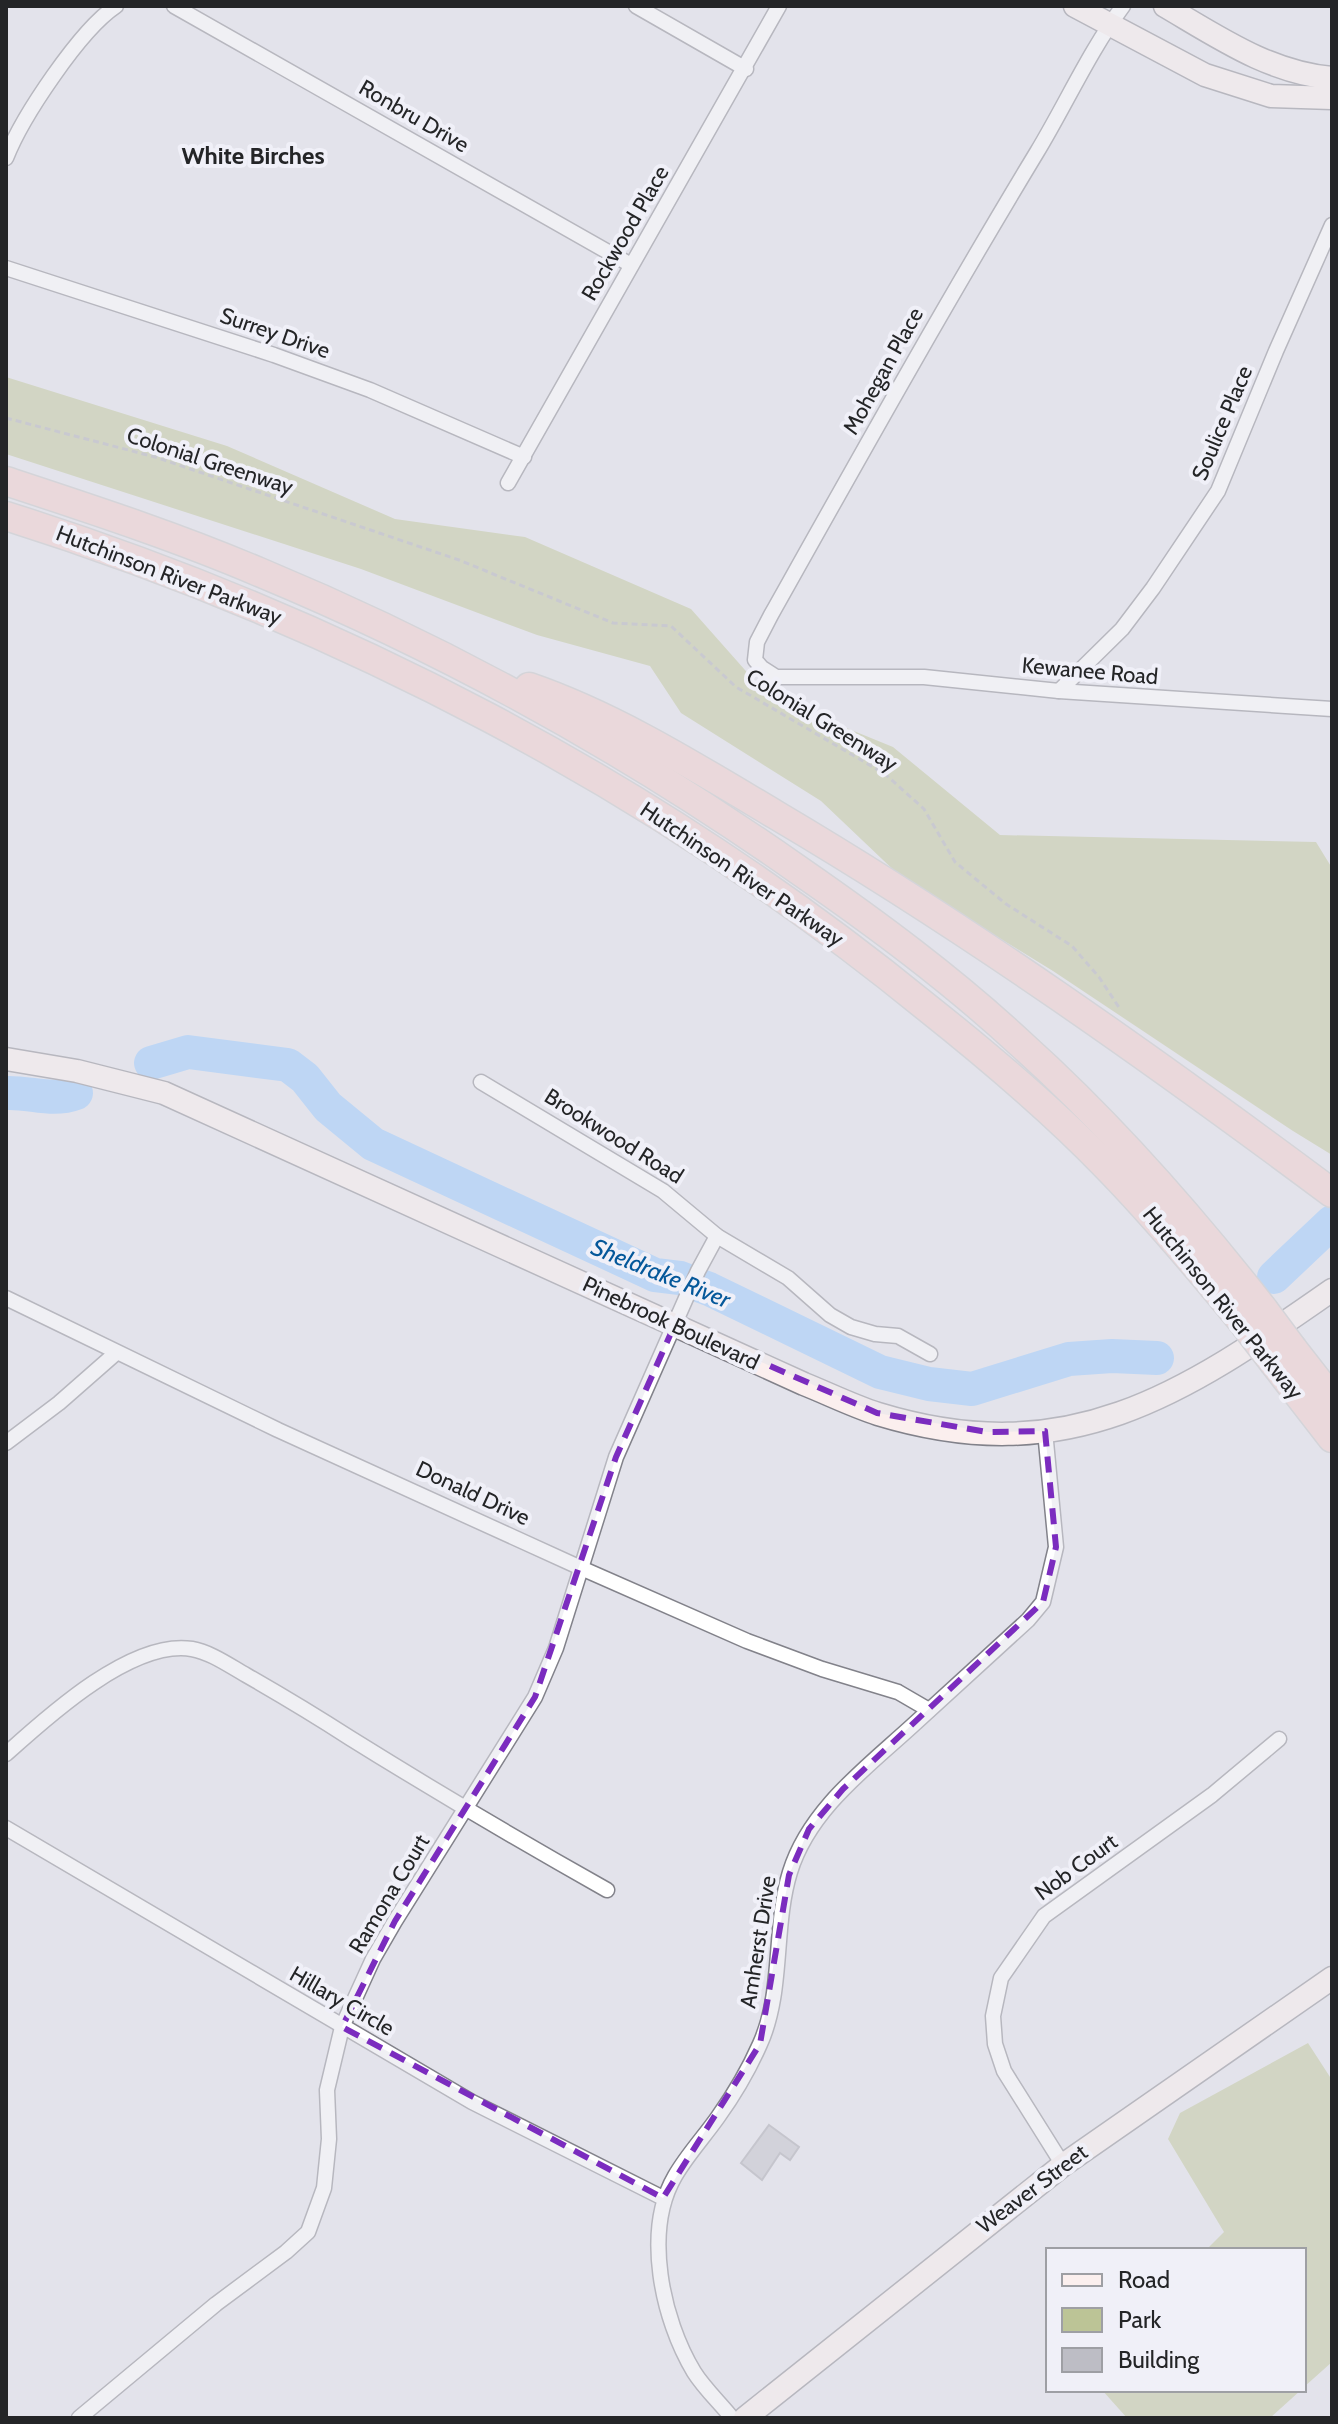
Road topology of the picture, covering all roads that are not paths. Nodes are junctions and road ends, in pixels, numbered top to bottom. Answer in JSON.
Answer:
{"nodes":[{"id":1,"x":116,"y":6,"type":"edge"},
{"id":2,"x":174,"y":6,"type":"edge"},
{"id":3,"x":636,"y":6,"type":"edge"},
{"id":4,"x":779,"y":6,"type":"edge"},
{"id":5,"x":1075,"y":6,"type":"edge"},
{"id":6,"x":1123,"y":6,"type":"edge"},
{"id":7,"x":1165,"y":6,"type":"edge"},
{"id":8,"x":1109,"y":25,"type":"junction"},
{"id":9,"x":746,"y":69,"type":"junction"},
{"id":10,"x":1332,"y":78,"type":"edge"},
{"id":11,"x":1332,"y":98,"type":"edge"},
{"id":12,"x":6,"y":158,"type":"edge"},
{"id":13,"x":1332,"y":225,"type":"edge"},
{"id":14,"x":631,"y":265,"type":"junction"},
{"id":15,"x":6,"y":268,"type":"edge"},
{"id":16,"x":524,"y":457,"type":"junction"},
{"id":17,"x":6,"y":481,"type":"edge"},
{"id":18,"x":508,"y":483,"type":"dead end"},
{"id":19,"x":6,"y":516,"type":"edge"},
{"id":20,"x":449,"y":659,"type":"junction"},
{"id":21,"x":845,"y":677,"type":"joint"},
{"id":22,"x":1059,"y":691,"type":"junction"},
{"id":23,"x":1332,"y":709,"type":"edge"},
{"id":24,"x":6,"y":1059,"type":"edge"},
{"id":25,"x":481,"y":1082,"type":"dead end"},
{"id":26,"x":1332,"y":1193,"type":"edge"},
{"id":27,"x":717,"y":1236,"type":"junction"},
{"id":28,"x":1332,"y":1290,"type":"edge"},
{"id":29,"x":6,"y":1298,"type":"edge"},
{"id":30,"x":1255,"y":1318,"type":"junction"},
{"id":31,"x":675,"y":1324,"type":"junction"},
{"id":32,"x":116,"y":1353,"type":"junction"},
{"id":33,"x":930,"y":1354,"type":"dead end"},
{"id":34,"x":1283,"y":1356,"type":"junction"},
{"id":35,"x":1332,"y":1399,"type":"edge"},
{"id":36,"x":1045,"y":1431,"type":"junction"},
{"id":37,"x":1332,"y":1438,"type":"edge"},
{"id":38,"x":6,"y":1443,"type":"edge"},
{"id":39,"x":581,"y":1568,"type":"junction"},
{"id":40,"x":929,"y":1710,"type":"junction"},
{"id":41,"x":1279,"y":1739,"type":"dead end"},
{"id":42,"x":6,"y":1754,"type":"edge"},
{"id":43,"x":466,"y":1810,"type":"junction"},
{"id":44,"x":6,"y":1828,"type":"edge"},
{"id":45,"x":607,"y":1890,"type":"dead end"},
{"id":46,"x":1332,"y":1978,"type":"edge"},
{"id":47,"x":342,"y":2027,"type":"junction"},
{"id":48,"x":1063,"y":2165,"type":"junction"},
{"id":49,"x":663,"y":2198,"type":"junction"},
{"id":50,"x":79,"y":2418,"type":"edge"},
{"id":51,"x":732,"y":2418,"type":"edge"},
{"id":52,"x":745,"y":2418,"type":"edge"}],
"edges":[{"from":1,"to":12,"type":"street"},
{"from":2,"to":14,"type":"street","name":"Ronbru Drive"},
{"from":3,"to":9,"type":"street"},
{"from":4,"to":9,"type":"street","name":"Rockwood Place"},
{"from":5,"to":8,"type":"street"},
{"from":6,"to":8,"type":"street"},
{"from":7,"to":10,"type":"street"},
{"from":8,"to":11,"type":"street"},
{"from":8,"to":21,"type":"street","name":"Mohegan Place"},
{"from":9,"to":14,"type":"street","name":"Rockwood Place"},
{"from":13,"to":22,"type":"street","name":"Soulice Place"},
{"from":14,"to":16,"type":"street","name":"Rockwood Place"},
{"from":15,"to":16,"type":"street","name":"Surrey Drive"},
{"from":16,"to":18,"type":"street","name":"Rockwood Place"},
{"from":17,"to":20,"type":"highway","name":"Hutchinson River Parkway"},
{"from":19,"to":30,"type":"highway","name":"Hutchinson River Parkway"},
{"from":20,"to":26,"type":"highway"},
{"from":20,"to":30,"type":"highway","name":"Hutchinson River Parkway"},
{"from":21,"to":22,"type":"street","name":"Kewanee Road"},
{"from":22,"to":23,"type":"street","name":"Kewanee Road"},
{"from":24,"to":31,"type":"street","name":"Pinebrook Boulevard"},
{"from":25,"to":27,"type":"street","name":"Brookwood Road"},
{"from":27,"to":31,"type":"street"},
{"from":27,"to":33,"type":"street","name":"Brookwood Road"},
{"from":28,"to":36,"type":"street","name":"Pinebrook Boulevard"},
{"from":29,"to":32,"type":"street","name":"Donald Drive"},
{"from":30,"to":34,"type":"highway","name":"Hutchinson River Parkway","bridge":true},
{"from":31,"to":36,"type":"street","name":"Pinebrook Boulevard"},
{"from":31,"to":39,"type":"street","name":"Ramona Court"},
{"from":32,"to":38,"type":"street"},
{"from":32,"to":39,"type":"street","name":"Donald Drive"},
{"from":34,"to":35,"type":"highway","name":"Hutchinson River Parkway"},
{"from":34,"to":37,"type":"highway","name":"Hutchinson River Parkway"},
{"from":36,"to":40,"type":"street","name":"Amherst Drive"},
{"from":39,"to":40,"type":"street","name":"Donald Drive"},
{"from":39,"to":43,"type":"street","name":"Ramona Court"},
{"from":40,"to":49,"type":"street","name":"Amherst Drive"},
{"from":41,"to":48,"type":"street","name":"Nob Court"},
{"from":42,"to":43,"type":"street"},
{"from":43,"to":45,"type":"street"},
{"from":43,"to":47,"type":"street","name":"Ramona Court"},
{"from":44,"to":47,"type":"street","name":"Hillary Circle"},
{"from":46,"to":48,"type":"street","name":"Weaver Street"},
{"from":47,"to":49,"type":"street","name":"Hillary Circle"},
{"from":47,"to":50,"type":"street","name":"Ramona Court"},
{"from":48,"to":52,"type":"street","name":"Weaver Street"},
{"from":49,"to":51,"type":"street","name":"Amherst Drive"}]}
